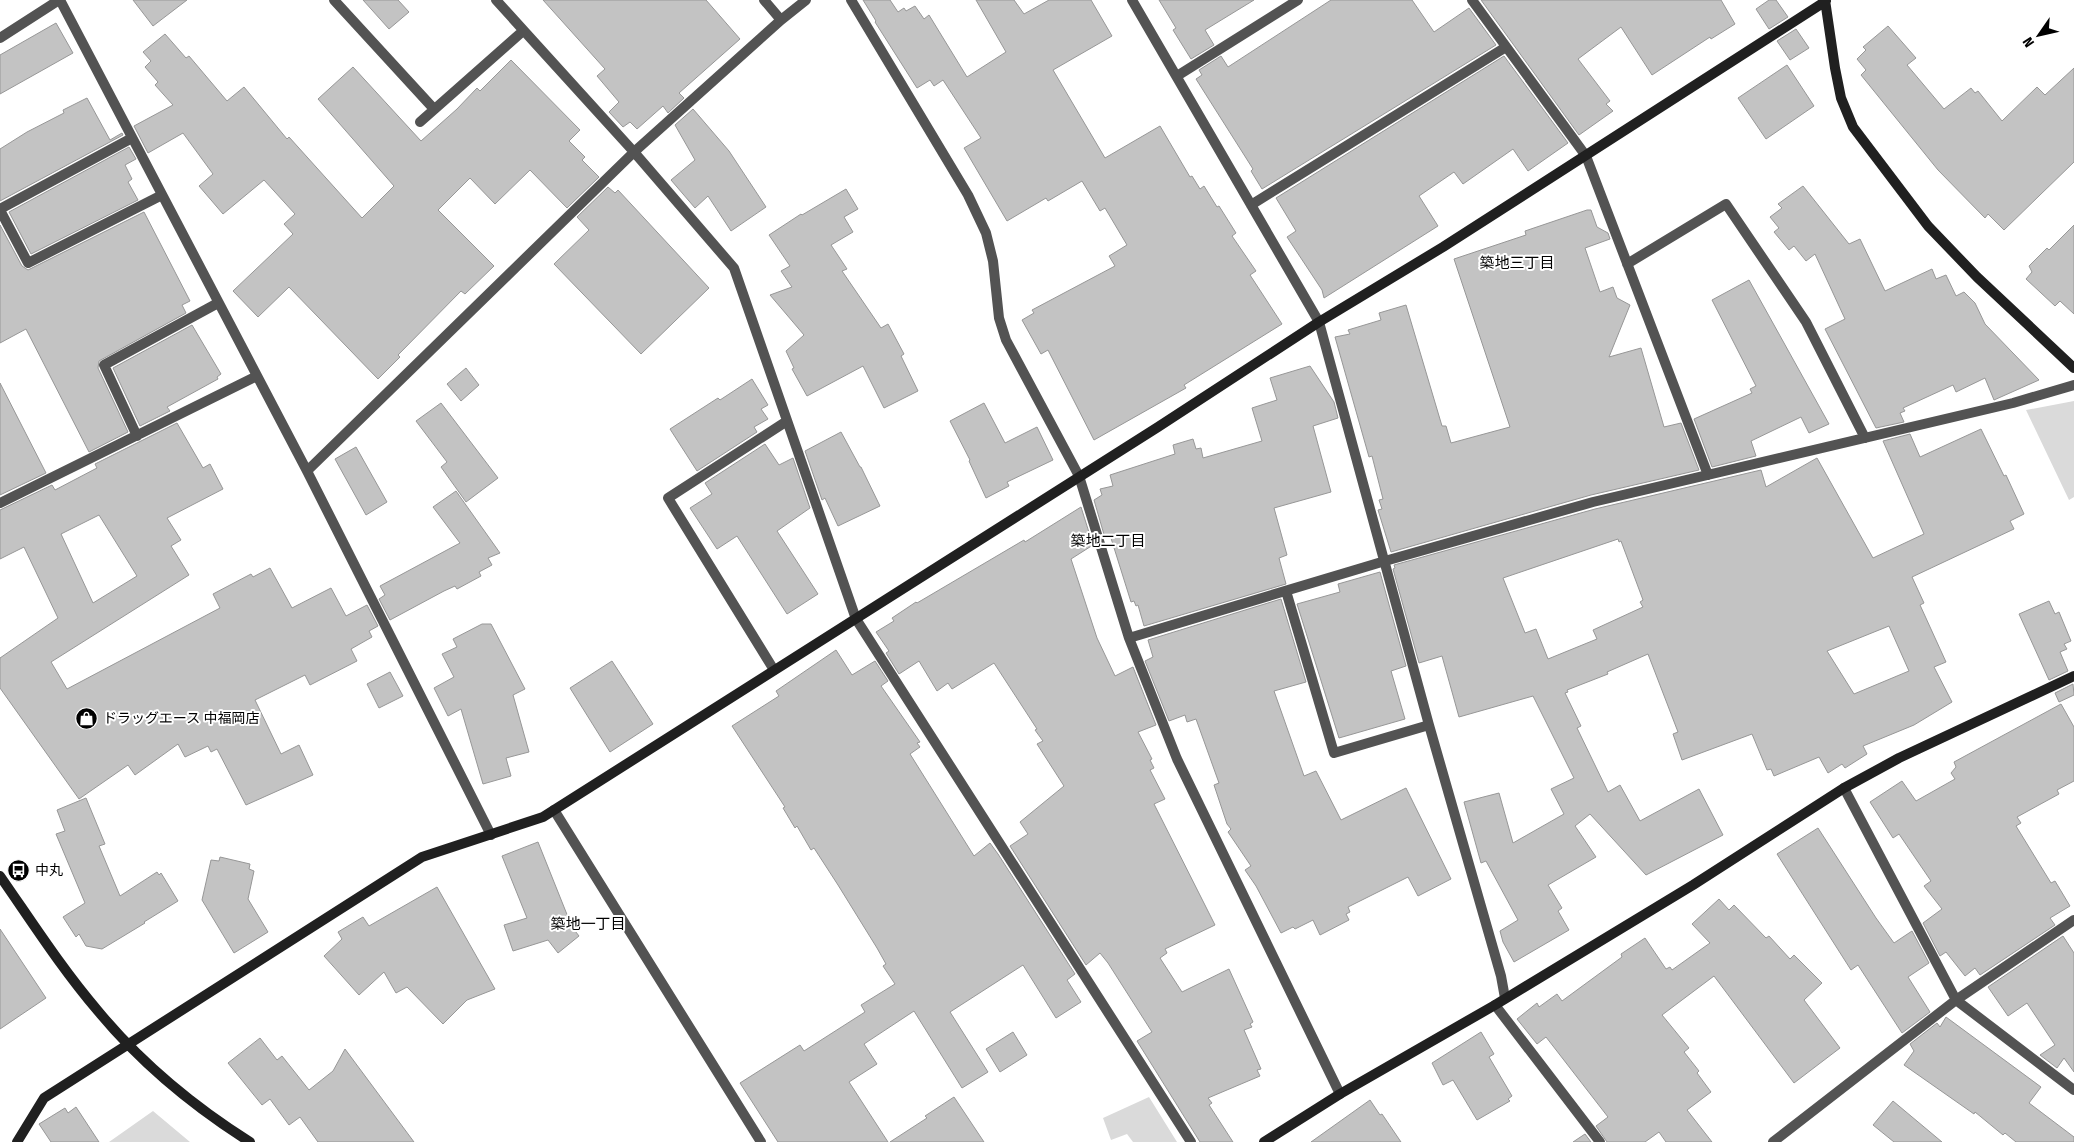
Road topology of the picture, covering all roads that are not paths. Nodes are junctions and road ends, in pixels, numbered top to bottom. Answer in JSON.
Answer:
{"nodes":[{"id":1,"x":59,"y":0,"type":"edge"},
{"id":2,"x":334,"y":0,"type":"edge"},
{"id":3,"x":496,"y":0,"type":"edge"},
{"id":4,"x":764,"y":0,"type":"edge"},
{"id":5,"x":806,"y":0,"type":"edge"},
{"id":6,"x":851,"y":0,"type":"edge"},
{"id":7,"x":1132,"y":0,"type":"edge"},
{"id":8,"x":1298,"y":0,"type":"edge"},
{"id":9,"x":1472,"y":0,"type":"edge"},
{"id":10,"x":1826,"y":0,"type":"edge"},
{"id":11,"x":781,"y":20,"type":"junction"},
{"id":12,"x":523,"y":31,"type":"junction"},
{"id":13,"x":0,"y":38,"type":"edge"},
{"id":14,"x":1506,"y":47,"type":"junction"},
{"id":15,"x":1177,"y":76,"type":"junction"},
{"id":16,"x":434,"y":109,"type":"junction"},
{"id":17,"x":420,"y":122,"type":"dead end"},
{"id":18,"x":132,"y":138,"type":"junction"},
{"id":19,"x":634,"y":152,"type":"junction"},
{"id":20,"x":1586,"y":156,"type":"junction"},
{"id":21,"x":162,"y":195,"type":"junction"},
{"id":22,"x":1251,"y":205,"type":"junction"},
{"id":23,"x":0,"y":210,"type":"edge"},
{"id":24,"x":1627,"y":264,"type":"junction"},
{"id":25,"x":218,"y":303,"type":"junction"},
{"id":26,"x":1319,"y":322,"type":"junction"},
{"id":27,"x":2074,"y":368,"type":"edge"},
{"id":28,"x":257,"y":376,"type":"junction"},
{"id":29,"x":2074,"y":385,"type":"edge"},
{"id":30,"x":786,"y":421,"type":"junction"},
{"id":31,"x":137,"y":436,"type":"junction"},
{"id":32,"x":1864,"y":438,"type":"junction"},
{"id":33,"x":307,"y":471,"type":"junction"},
{"id":34,"x":1708,"y":475,"type":"junction"},
{"id":35,"x":1079,"y":476,"type":"junction"},
{"id":36,"x":0,"y":503,"type":"edge"},
{"id":37,"x":1385,"y":560,"type":"junction"},
{"id":38,"x":1286,"y":591,"type":"junction"},
{"id":39,"x":856,"y":618,"type":"junction"},
{"id":40,"x":1129,"y":638,"type":"junction"},
{"id":41,"x":774,"y":670,"type":"junction"},
{"id":42,"x":2074,"y":676,"type":"edge"},
{"id":43,"x":1429,"y":724,"type":"junction"},
{"id":44,"x":1844,"y":788,"type":"junction"},
{"id":45,"x":554,"y":810,"type":"junction"},
{"id":46,"x":491,"y":835,"type":"junction"},
{"id":47,"x":0,"y":876,"type":"edge"},
{"id":48,"x":2074,"y":920,"type":"edge"},
{"id":49,"x":1505,"y":998,"type":"junction"},
{"id":50,"x":1956,"y":1000,"type":"junction"},
{"id":51,"x":1495,"y":1005,"type":"junction"},
{"id":52,"x":128,"y":1045,"type":"junction"},
{"id":53,"x":2074,"y":1090,"type":"edge"},
{"id":54,"x":1340,"y":1094,"type":"junction"},
{"id":55,"x":17,"y":1142,"type":"edge"},
{"id":56,"x":250,"y":1142,"type":"edge"},
{"id":57,"x":761,"y":1142,"type":"edge"},
{"id":58,"x":1191,"y":1142,"type":"edge"},
{"id":59,"x":1264,"y":1142,"type":"edge"},
{"id":60,"x":1600,"y":1142,"type":"edge"},
{"id":61,"x":1772,"y":1142,"type":"edge"}],
"edges":[{"from":1,"to":13,"type":"street"},
{"from":1,"to":18,"type":"street"},
{"from":2,"to":16,"type":"street"},
{"from":3,"to":12,"type":"street"},
{"from":4,"to":11,"type":"street"},
{"from":5,"to":11,"type":"street"},
{"from":6,"to":35,"type":"street"},
{"from":7,"to":15,"type":"street"},
{"from":8,"to":15,"type":"street"},
{"from":9,"to":14,"type":"street"},
{"from":10,"to":20,"type":"street"},
{"from":10,"to":27,"type":"street"},
{"from":11,"to":19,"type":"street"},
{"from":12,"to":16,"type":"street"},
{"from":12,"to":19,"type":"street"},
{"from":14,"to":20,"type":"street"},
{"from":14,"to":22,"type":"street"},
{"from":15,"to":22,"type":"street"},
{"from":16,"to":17,"type":"street"},
{"from":18,"to":21,"type":"street"},
{"from":18,"to":23,"type":"street"},
{"from":19,"to":30,"type":"street"},
{"from":19,"to":33,"type":"street"},
{"from":20,"to":24,"type":"street"},
{"from":20,"to":26,"type":"street"},
{"from":21,"to":23,"type":"street"},
{"from":21,"to":25,"type":"street"},
{"from":22,"to":26,"type":"street"},
{"from":24,"to":32,"type":"street"},
{"from":24,"to":34,"type":"street"},
{"from":25,"to":28,"type":"street"},
{"from":25,"to":31,"type":"street"},
{"from":26,"to":35,"type":"street"},
{"from":26,"to":37,"type":"street"},
{"from":28,"to":31,"type":"street"},
{"from":28,"to":33,"type":"street"},
{"from":29,"to":32,"type":"street"},
{"from":30,"to":39,"type":"street"},
{"from":30,"to":41,"type":"street"},
{"from":31,"to":36,"type":"street"},
{"from":32,"to":34,"type":"street"},
{"from":33,"to":46,"type":"street"},
{"from":34,"to":37,"type":"street"},
{"from":35,"to":39,"type":"street"},
{"from":35,"to":40,"type":"street"},
{"from":37,"to":38,"type":"street"},
{"from":37,"to":43,"type":"street"},
{"from":38,"to":40,"type":"street"},
{"from":38,"to":43,"type":"street"},
{"from":39,"to":41,"type":"street"},
{"from":39,"to":58,"type":"street"},
{"from":40,"to":54,"type":"street"},
{"from":41,"to":45,"type":"street"},
{"from":42,"to":44,"type":"street"},
{"from":43,"to":49,"type":"street"},
{"from":44,"to":49,"type":"street"},
{"from":44,"to":50,"type":"street"},
{"from":45,"to":46,"type":"street"},
{"from":45,"to":57,"type":"street"},
{"from":46,"to":52,"type":"street"},
{"from":47,"to":52,"type":"street"},
{"from":48,"to":50,"type":"street"},
{"from":49,"to":51,"type":"street"},
{"from":50,"to":53,"type":"street"},
{"from":50,"to":61,"type":"street"},
{"from":51,"to":54,"type":"street"},
{"from":51,"to":60,"type":"street"},
{"from":52,"to":55,"type":"street"},
{"from":52,"to":56,"type":"street"},
{"from":54,"to":59,"type":"street"}]}
